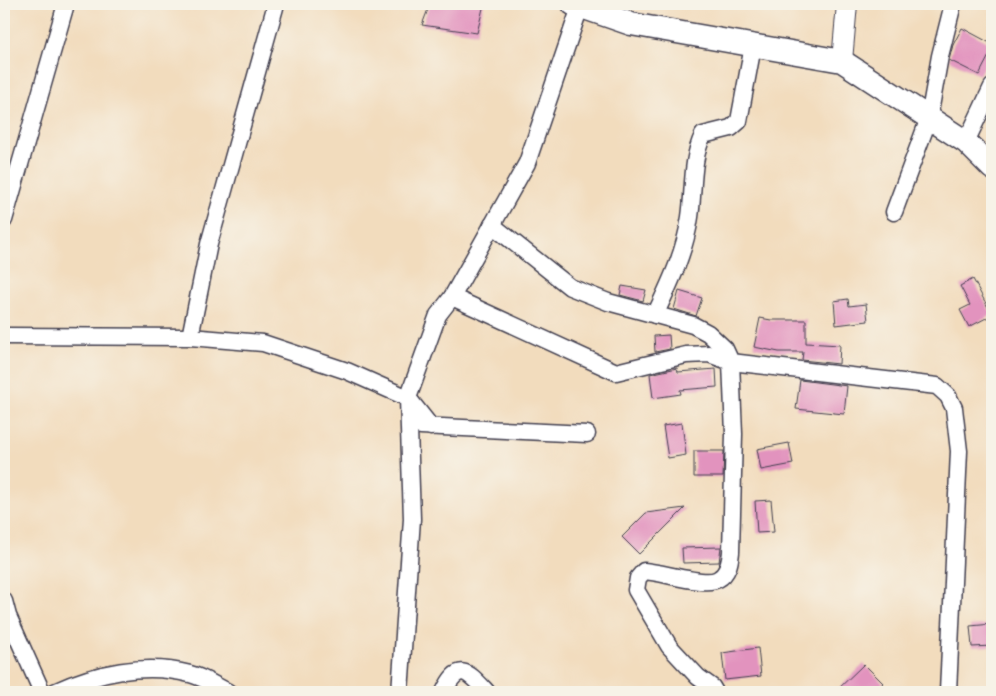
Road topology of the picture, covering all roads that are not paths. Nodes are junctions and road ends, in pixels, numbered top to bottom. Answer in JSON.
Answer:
{"nodes":[{"id":1,"x":66,"y":4,"type":"edge"},
{"id":2,"x":276,"y":4,"type":"edge"},
{"id":3,"x":847,"y":4,"type":"edge"},
{"id":4,"x":953,"y":4,"type":"edge"},
{"id":5,"x":577,"y":5,"type":"edge"},
{"id":6,"x":752,"y":46,"type":"junction"},
{"id":7,"x":842,"y":61,"type":"junction"},
{"id":8,"x":992,"y":87,"type":"edge"},
{"id":9,"x":929,"y":118,"type":"junction"},
{"id":10,"x":966,"y":142,"type":"junction"},
{"id":11,"x":992,"y":168,"type":"edge"},
{"id":12,"x":894,"y":212,"type":"dead end"},
{"id":13,"x":4,"y":220,"type":"edge"},
{"id":14,"x":492,"y":225,"type":"junction"},
{"id":15,"x":452,"y":297,"type":"junction"},
{"id":16,"x":656,"y":314,"type":"junction"},
{"id":17,"x":4,"y":336,"type":"edge"},
{"id":18,"x":190,"y":337,"type":"junction"},
{"id":19,"x":731,"y":362,"type":"junction"},
{"id":20,"x":408,"y":398,"type":"junction"},
{"id":21,"x":409,"y":426,"type":"junction"},
{"id":22,"x":431,"y":426,"type":"junction"},
{"id":23,"x":586,"y":434,"type":"dead end"},
{"id":24,"x":4,"y":601,"type":"edge"},
{"id":25,"x":42,"y":692,"type":"edge"},
{"id":26,"x":54,"y":692,"type":"edge"},
{"id":27,"x":228,"y":692,"type":"edge"},
{"id":28,"x":400,"y":692,"type":"edge"},
{"id":29,"x":444,"y":692,"type":"edge"},
{"id":30,"x":487,"y":692,"type":"edge"},
{"id":31,"x":715,"y":692,"type":"edge"},
{"id":32,"x":948,"y":692,"type":"edge"}],
"edges":[{"from":1,"to":13,"type":"street"},
{"from":2,"to":18,"type":"street"},
{"from":3,"to":7,"type":"street"},
{"from":4,"to":9,"type":"street"},
{"from":5,"to":6,"type":"main road"},
{"from":5,"to":14,"type":"street"},
{"from":6,"to":7,"type":"main road"},
{"from":6,"to":16,"type":"street"},
{"from":7,"to":9,"type":"main road"},
{"from":8,"to":10,"type":"street"},
{"from":9,"to":10,"type":"main road"},
{"from":9,"to":12,"type":"street"},
{"from":10,"to":11,"type":"main road"},
{"from":14,"to":15,"type":"street"},
{"from":14,"to":16,"type":"street"},
{"from":15,"to":19,"type":"street"},
{"from":15,"to":20,"type":"street"},
{"from":16,"to":19,"type":"street"},
{"from":17,"to":18,"type":"street"},
{"from":18,"to":20,"type":"street"},
{"from":19,"to":31,"type":"street"},
{"from":19,"to":32,"type":"street"},
{"from":20,"to":21,"type":"street"},
{"from":20,"to":22,"type":"street"},
{"from":21,"to":22,"type":"street"},
{"from":21,"to":28,"type":"street"},
{"from":22,"to":23,"type":"street"},
{"from":24,"to":25,"type":"street"},
{"from":26,"to":27,"type":"street"},
{"from":29,"to":30,"type":"street"}]}
